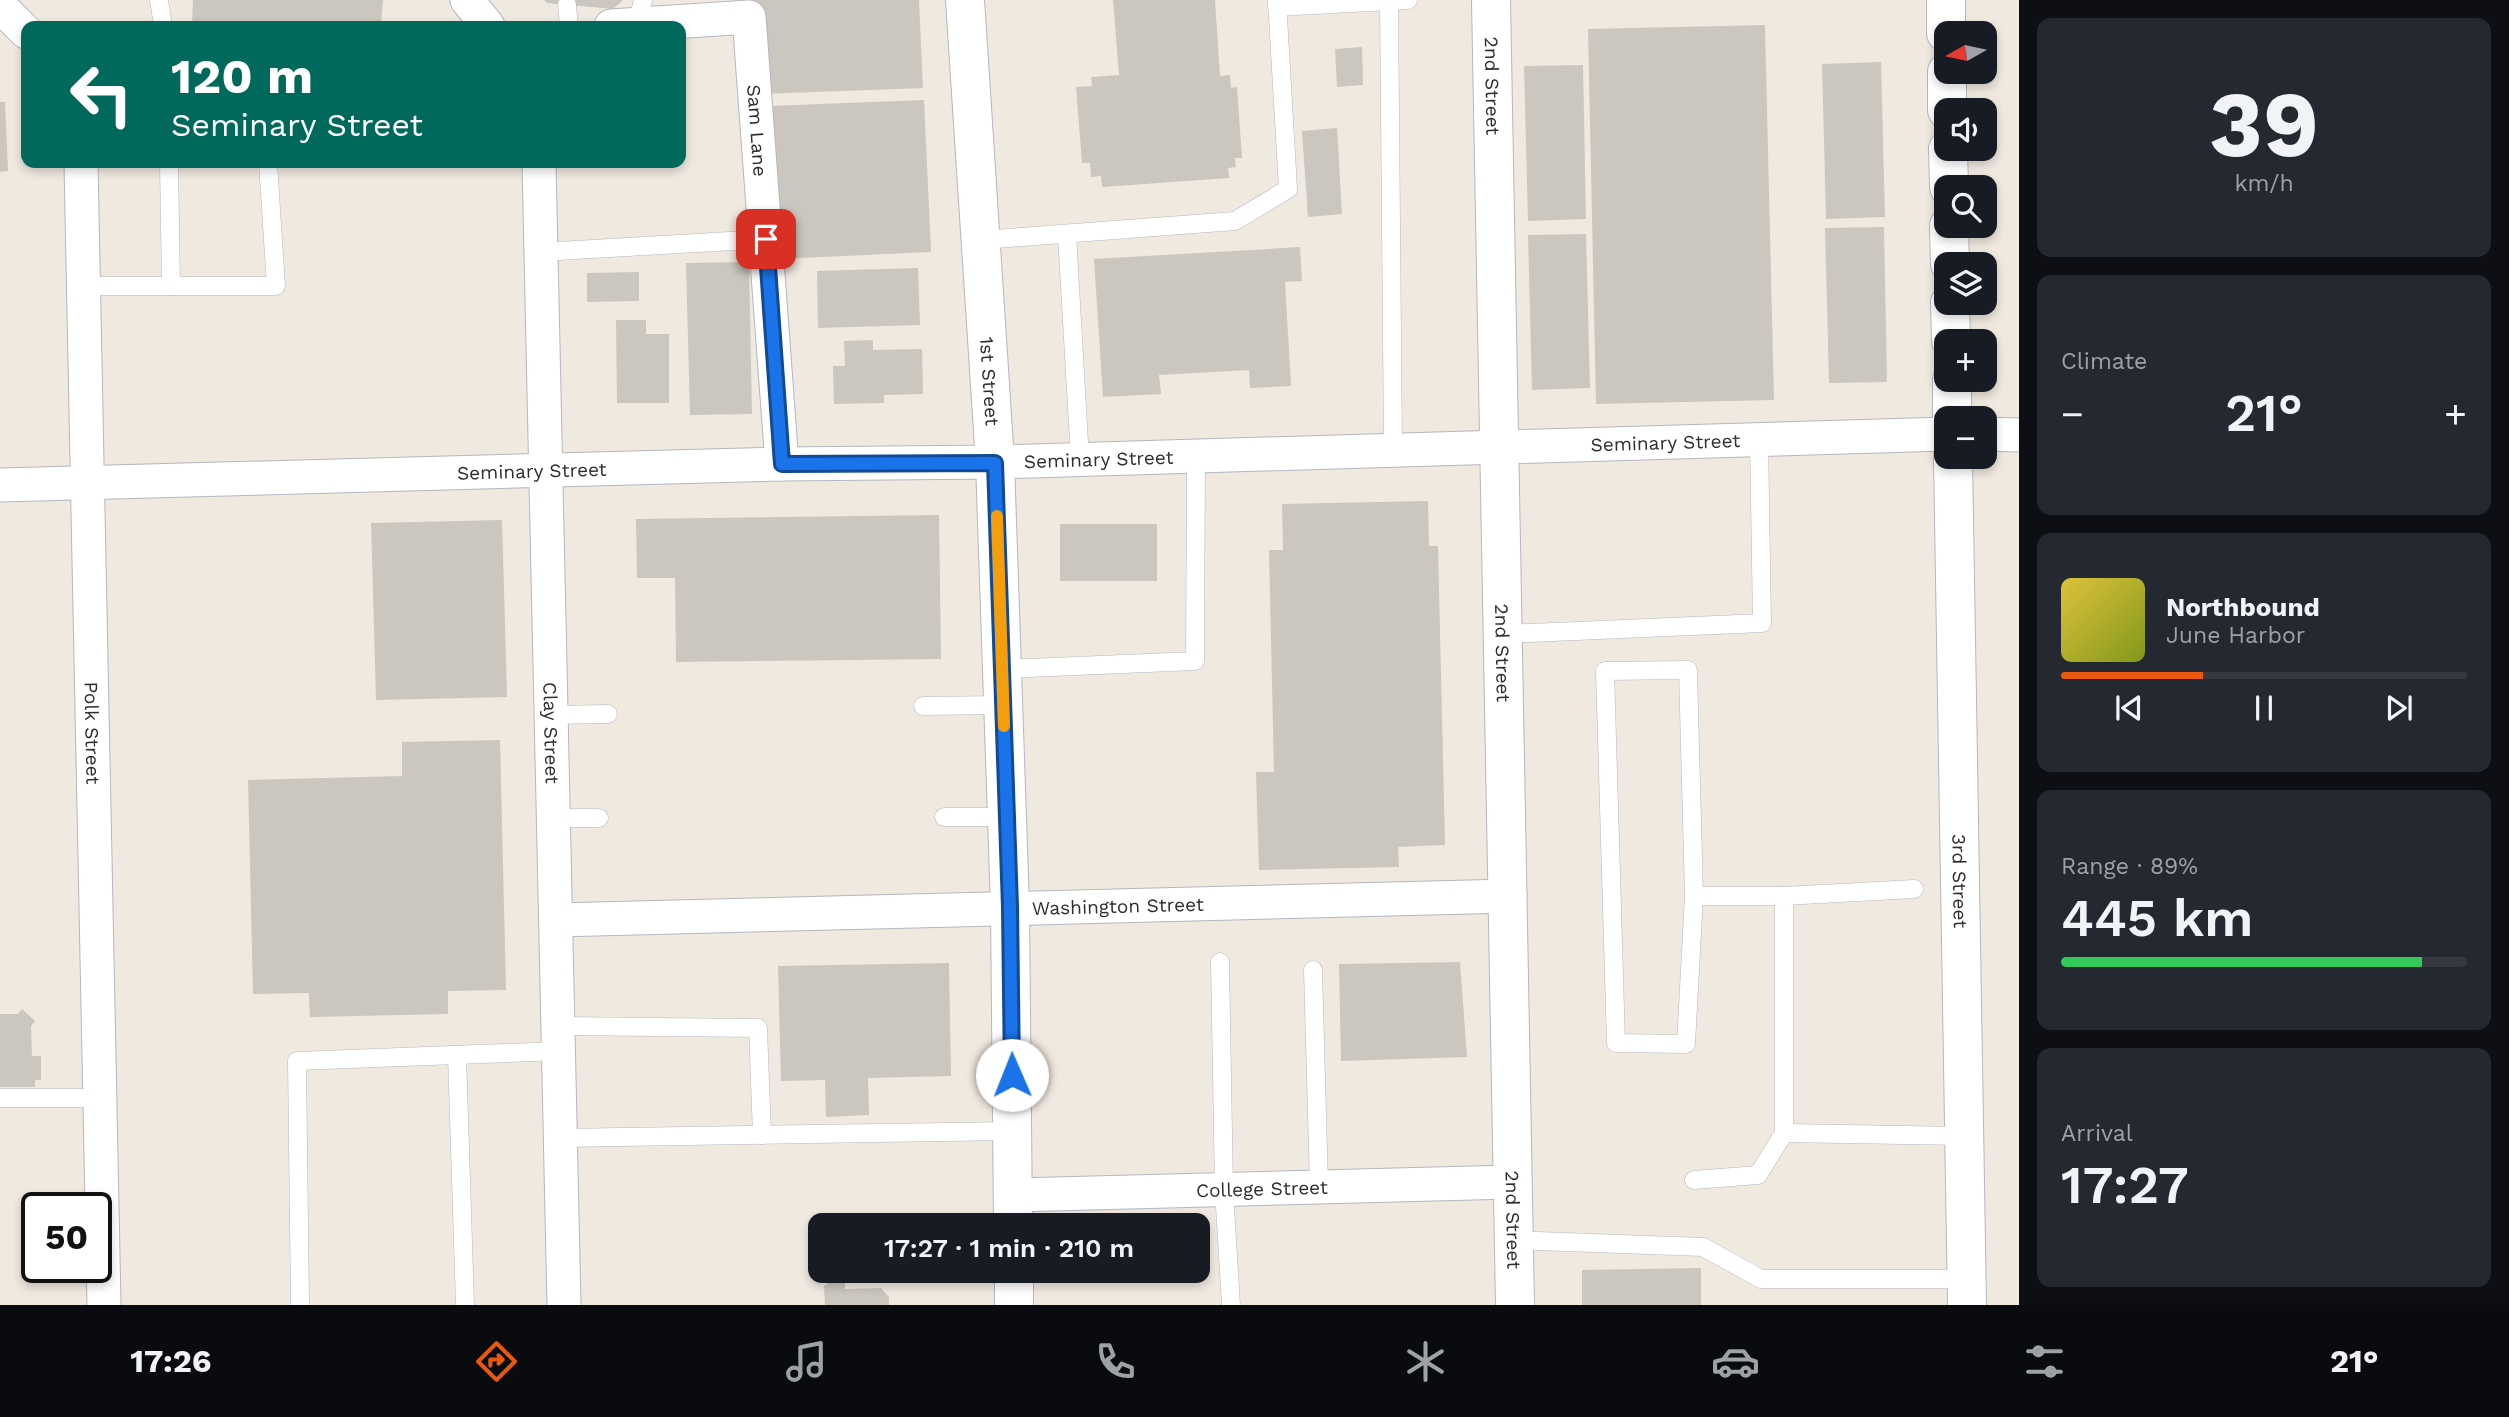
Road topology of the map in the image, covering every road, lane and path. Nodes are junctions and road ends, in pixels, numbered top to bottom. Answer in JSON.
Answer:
{"nodes":[{"id":1,"x":159,"y":0,"type":"edge"},
{"id":2,"x":965,"y":0,"type":"edge"},
{"id":3,"x":1408,"y":0,"type":"edge"},
{"id":4,"x":1491,"y":0,"type":"edge"},
{"id":5,"x":1946,"y":0,"type":"edge"},
{"id":6,"x":1389,"y":1,"type":"edge"},
{"id":7,"x":1277,"y":4,"type":"edge"},
{"id":8,"x":567,"y":5,"type":"dead end"},
{"id":9,"x":0,"y":6,"type":"edge"},
{"id":10,"x":630,"y":17,"type":"edge"},
{"id":11,"x":162,"y":21,"type":"edge"},
{"id":12,"x":569,"y":21,"type":"edge"},
{"id":13,"x":1946,"y":21,"type":"edge"},
{"id":14,"x":21,"y":27,"type":"edge"},
{"id":15,"x":80,"y":168,"type":"edge"},
{"id":16,"x":169,"y":168,"type":"edge"},
{"id":17,"x":268,"y":168,"type":"edge"},
{"id":18,"x":539,"y":168,"type":"edge"},
{"id":19,"x":1067,"y":234,"type":"junction"},
{"id":20,"x":766,"y":239,"type":"junction"},
{"id":21,"x":981,"y":240,"type":"junction"},
{"id":22,"x":541,"y":252,"type":"junction"},
{"id":23,"x":83,"y":286,"type":"junction"},
{"id":24,"x":171,"y":286,"type":"junction"},
{"id":25,"x":1934,"y":434,"type":"edge"},
{"id":26,"x":1997,"y":434,"type":"edge"},
{"id":27,"x":2019,"y":435,"type":"edge"},
{"id":28,"x":1759,"y":439,"type":"junction"},
{"id":29,"x":1501,"y":446,"type":"junction"},
{"id":30,"x":1392,"y":449,"type":"junction"},
{"id":31,"x":1196,"y":456,"type":"junction"},
{"id":32,"x":1080,"y":460,"type":"junction"},
{"id":33,"x":995,"y":463,"type":"junction"},
{"id":34,"x":782,"y":464,"type":"junction"},
{"id":35,"x":1953,"y":469,"type":"edge"},
{"id":36,"x":546,"y":471,"type":"junction"},
{"id":37,"x":88,"y":483,"type":"junction"},
{"id":38,"x":0,"y":485,"type":"edge"},
{"id":39,"x":1504,"y":634,"type":"junction"},
{"id":40,"x":1003,"y":687,"type":"junction"},
{"id":41,"x":923,"y":706,"type":"dead end"},
{"id":42,"x":608,"y":714,"type":"dead end"},
{"id":43,"x":551,"y":715,"type":"junction"},
{"id":44,"x":944,"y":817,"type":"dead end"},
{"id":45,"x":1007,"y":817,"type":"junction"},
{"id":46,"x":553,"y":818,"type":"junction"},
{"id":47,"x":599,"y":818,"type":"dead end"},
{"id":48,"x":1914,"y":890,"type":"dead end"},
{"id":49,"x":1510,"y":896,"type":"junction"},
{"id":50,"x":1694,"y":896,"type":"junction"},
{"id":51,"x":1784,"y":896,"type":"junction"},
{"id":52,"x":1010,"y":907,"type":"junction"},
{"id":53,"x":556,"y":920,"type":"junction"},
{"id":54,"x":1220,"y":962,"type":"dead end"},
{"id":55,"x":1313,"y":970,"type":"dead end"},
{"id":56,"x":559,"y":1038,"type":"junction"},
{"id":57,"x":457,"y":1055,"type":"junction"},
{"id":58,"x":0,"y":1098,"type":"edge"},
{"id":59,"x":100,"y":1098,"type":"junction"},
{"id":60,"x":1012,"y":1131,"type":"junction"},
{"id":61,"x":1784,"y":1133,"type":"junction"},
{"id":62,"x":762,"y":1135,"type":"junction"},
{"id":63,"x":1964,"y":1136,"type":"junction"},
{"id":64,"x":560,"y":1138,"type":"junction"},
{"id":65,"x":1694,"y":1180,"type":"dead end"},
{"id":66,"x":1511,"y":1182,"type":"junction"},
{"id":67,"x":1319,"y":1187,"type":"junction"},
{"id":68,"x":1224,"y":1190,"type":"junction"},
{"id":69,"x":1012,"y":1210,"type":"edge"},
{"id":70,"x":1513,"y":1240,"type":"junction"},
{"id":71,"x":1014,"y":1283,"type":"edge"},
{"id":72,"x":1967,"y":1292,"type":"edge"},
{"id":73,"x":104,"y":1305,"type":"edge"},
{"id":74,"x":300,"y":1305,"type":"edge"},
{"id":75,"x":465,"y":1305,"type":"edge"},
{"id":76,"x":564,"y":1305,"type":"edge"},
{"id":77,"x":1014,"y":1305,"type":"edge"},
{"id":78,"x":1231,"y":1305,"type":"edge"},
{"id":79,"x":1515,"y":1305,"type":"edge"}],
"edges":[{"from":1,"to":11,"type":"lane"},
{"from":2,"to":21,"type":"street","name":"1st Street"},
{"from":3,"to":6,"type":"lane"},
{"from":4,"to":29,"type":"street","name":"2nd Street"},
{"from":5,"to":13,"type":"street"},
{"from":6,"to":7,"type":"lane"},
{"from":6,"to":30,"type":"lane"},
{"from":7,"to":19,"type":"lane"},
{"from":8,"to":12,"type":"lane"},
{"from":9,"to":14,"type":"street"},
{"from":10,"to":20,"type":"street","name":"Sam Lane"},
{"from":15,"to":23,"type":"street","name":"Polk Street"},
{"from":16,"to":24,"type":"lane"},
{"from":17,"to":24,"type":"lane"},
{"from":18,"to":22,"type":"street","name":"Clay Street"},
{"from":19,"to":21,"type":"lane"},
{"from":19,"to":32,"type":"lane"},
{"from":20,"to":22,"type":"lane"},
{"from":20,"to":34,"type":"street","name":"Sam Lane"},
{"from":21,"to":33,"type":"street","name":"1st Street"},
{"from":22,"to":36,"type":"street","name":"Clay Street"},
{"from":23,"to":24,"type":"lane"},
{"from":23,"to":37,"type":"street","name":"Polk Street"},
{"from":25,"to":28,"type":"street","name":"Seminary Street"},
{"from":26,"to":27,"type":"street"},
{"from":28,"to":29,"type":"street","name":"Seminary Street"},
{"from":28,"to":39,"type":"lane"},
{"from":29,"to":30,"type":"street","name":"Seminary Street"},
{"from":29,"to":39,"type":"street","name":"2nd Street"},
{"from":30,"to":31,"type":"street","name":"Seminary Street"},
{"from":31,"to":32,"type":"street","name":"Seminary Street"},
{"from":31,"to":40,"type":"lane"},
{"from":32,"to":33,"type":"street","name":"Seminary Street"},
{"from":33,"to":34,"type":"street","name":"Seminary Street"},
{"from":33,"to":40,"type":"street","name":"1st Street"},
{"from":34,"to":36,"type":"street","name":"Seminary Street"},
{"from":35,"to":63,"type":"street","name":"3rd Street"},
{"from":36,"to":37,"type":"street","name":"Seminary Street"},
{"from":36,"to":43,"type":"street","name":"Clay Street"},
{"from":37,"to":38,"type":"street","name":"Seminary Street"},
{"from":37,"to":59,"type":"street","name":"Polk Street"},
{"from":39,"to":49,"type":"street","name":"2nd Street"},
{"from":40,"to":41,"type":"lane"},
{"from":40,"to":45,"type":"street","name":"1st Street"},
{"from":42,"to":43,"type":"lane"},
{"from":43,"to":46,"type":"street","name":"Clay Street"},
{"from":44,"to":45,"type":"lane"},
{"from":45,"to":52,"type":"street","name":"1st Street"},
{"from":46,"to":47,"type":"lane"},
{"from":46,"to":53,"type":"street","name":"Clay Street"},
{"from":48,"to":51,"type":"lane"},
{"from":49,"to":52,"type":"street","name":"Washington Street"},
{"from":49,"to":66,"type":"street","name":"2nd Street"},
{"from":50,"to":50,"type":"lane"},
{"from":50,"to":51,"type":"lane"},
{"from":51,"to":61,"type":"lane"},
{"from":52,"to":53,"type":"street","name":"Washington Street"},
{"from":52,"to":60,"type":"street","name":"1st Street"},
{"from":53,"to":56,"type":"street","name":"Clay Street"},
{"from":54,"to":68,"type":"lane"},
{"from":55,"to":67,"type":"lane"},
{"from":56,"to":57,"type":"lane"},
{"from":56,"to":62,"type":"lane"},
{"from":56,"to":64,"type":"street","name":"Clay Street"},
{"from":57,"to":74,"type":"lane"},
{"from":57,"to":75,"type":"lane"},
{"from":58,"to":59,"type":"lane"},
{"from":59,"to":73,"type":"street","name":"Polk Street"},
{"from":60,"to":62,"type":"lane"},
{"from":60,"to":69,"type":"street","name":"1st Street"},
{"from":61,"to":63,"type":"lane"},
{"from":61,"to":65,"type":"lane"},
{"from":62,"to":64,"type":"lane"},
{"from":63,"to":72,"type":"street","name":"3rd Street"},
{"from":64,"to":76,"type":"street","name":"Clay Street"},
{"from":66,"to":67,"type":"street","name":"College Street"},
{"from":66,"to":70,"type":"street","name":"2nd Street"},
{"from":67,"to":68,"type":"street","name":"College Street"},
{"from":68,"to":69,"type":"street","name":"College Street"},
{"from":68,"to":78,"type":"lane"},
{"from":70,"to":72,"type":"lane"},
{"from":70,"to":79,"type":"street","name":"2nd Street"},
{"from":71,"to":77,"type":"street"}]}
